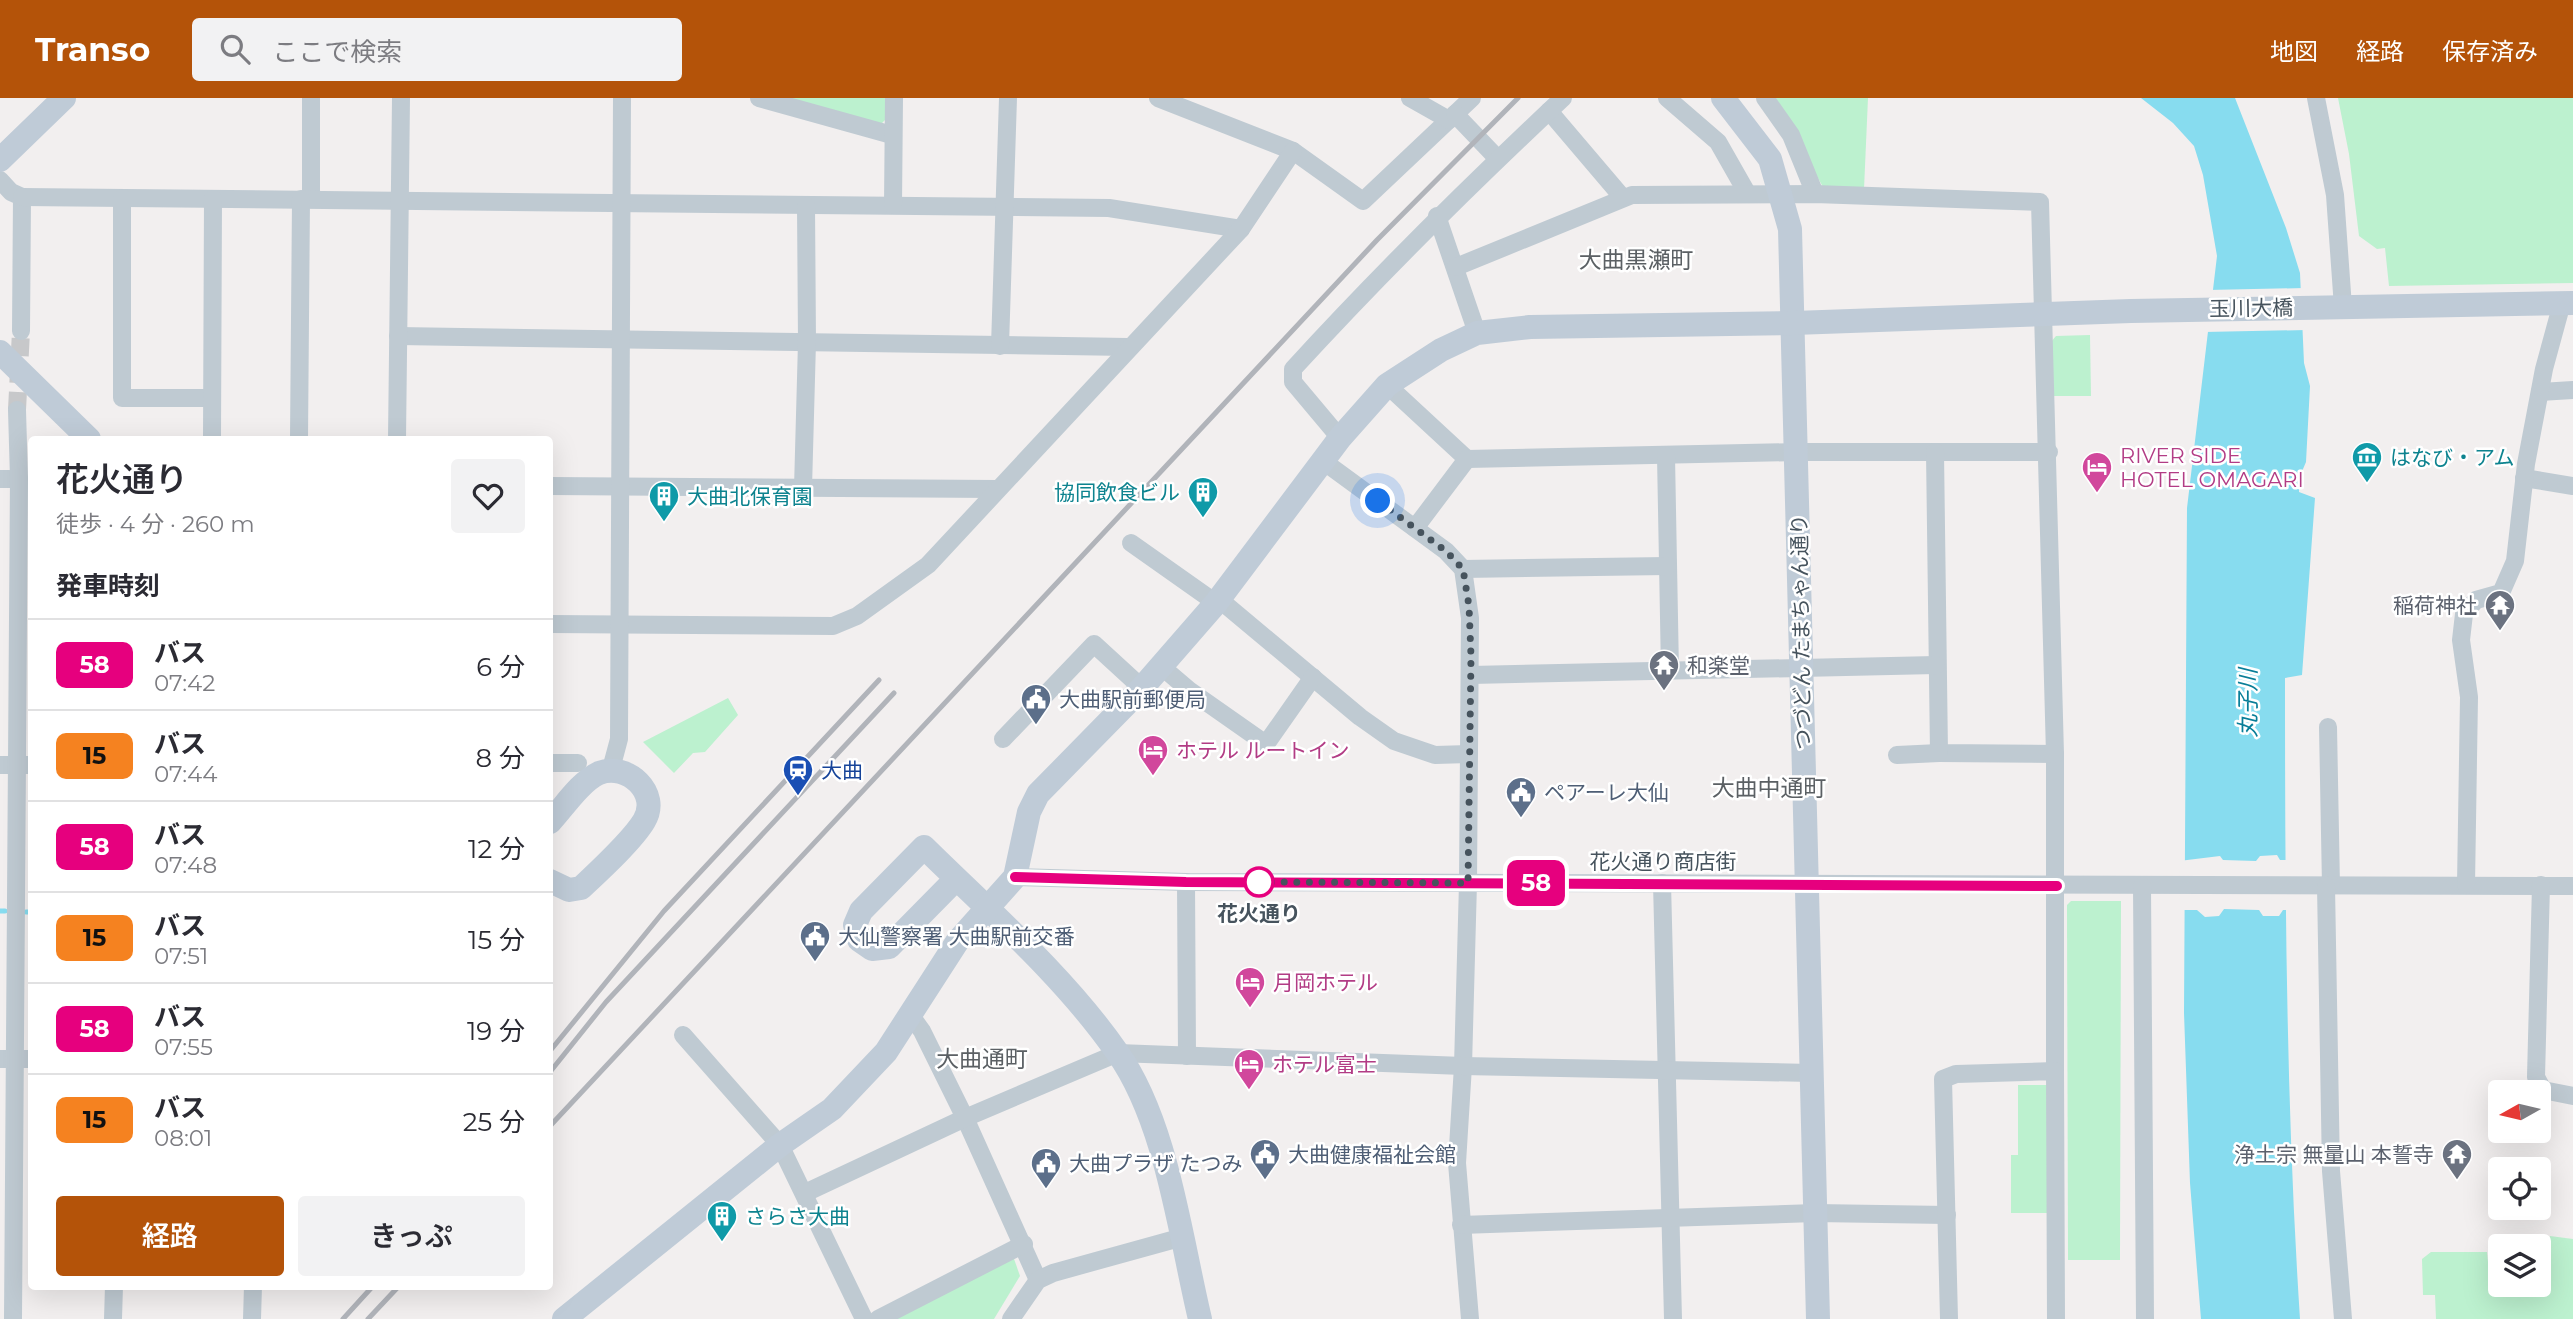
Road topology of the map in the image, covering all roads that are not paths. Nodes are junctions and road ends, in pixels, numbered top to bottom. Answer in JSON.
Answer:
{"nodes":[{"id":1,"x":64,"y":98,"type":"edge"},
{"id":2,"x":311,"y":98,"type":"edge"},
{"id":3,"x":401,"y":98,"type":"edge"},
{"id":4,"x":622,"y":98,"type":"edge"},
{"id":5,"x":759,"y":98,"type":"edge"},
{"id":6,"x":894,"y":98,"type":"edge"},
{"id":7,"x":1008,"y":98,"type":"edge"},
{"id":8,"x":1158,"y":98,"type":"edge"},
{"id":9,"x":1410,"y":98,"type":"edge"},
{"id":10,"x":1472,"y":98,"type":"edge"},
{"id":11,"x":1563,"y":98,"type":"edge"},
{"id":12,"x":1667,"y":98,"type":"edge"},
{"id":13,"x":1723,"y":98,"type":"edge"},
{"id":14,"x":1765,"y":98,"type":"edge"},
{"id":15,"x":2316,"y":98,"type":"edge"},
{"id":16,"x":1202,"y":106,"type":"edge"},
{"id":17,"x":1549,"y":111,"type":"junction"},
{"id":18,"x":1452,"y":117,"type":"junction"},
{"id":19,"x":892,"y":135,"type":"junction"},
{"id":20,"x":1293,"y":151,"type":"junction"},
{"id":21,"x":1497,"y":158,"type":"junction"},
{"id":22,"x":0,"y":160,"type":"edge"},
{"id":23,"x":0,"y":180,"type":"edge"},
{"id":24,"x":1748,"y":193,"type":"junction"},
{"id":25,"x":1782,"y":194,"type":"junction"},
{"id":26,"x":1815,"y":194,"type":"junction"},
{"id":27,"x":22,"y":197,"type":"junction"},
{"id":28,"x":122,"y":198,"type":"junction"},
{"id":29,"x":1623,"y":198,"type":"junction"},
{"id":30,"x":213,"y":199,"type":"junction"},
{"id":31,"x":306,"y":199,"type":"junction"},
{"id":32,"x":400,"y":201,"type":"junction"},
{"id":33,"x":620,"y":203,"type":"junction"},
{"id":34,"x":893,"y":205,"type":"junction"},
{"id":35,"x":806,"y":206,"type":"junction"},
{"id":36,"x":1003,"y":206,"type":"junction"},
{"id":37,"x":1437,"y":216,"type":"junction"},
{"id":38,"x":1241,"y":229,"type":"junction"},
{"id":39,"x":1456,"y":267,"type":"junction"},
{"id":40,"x":2568,"y":303,"type":"edge"},
{"id":41,"x":2343,"y":306,"type":"junction"},
{"id":42,"x":2045,"y":314,"type":"junction"},
{"id":43,"x":1794,"y":323,"type":"junction"},
{"id":44,"x":21,"y":331,"type":"tunnel mouth"},
{"id":45,"x":1477,"y":333,"type":"junction"},
{"id":46,"x":398,"y":336,"type":"junction"},
{"id":47,"x":621,"y":339,"type":"junction"},
{"id":48,"x":807,"y":342,"type":"junction"},
{"id":49,"x":1000,"y":346,"type":"junction"},
{"id":50,"x":1128,"y":347,"type":"junction"},
{"id":51,"x":0,"y":352,"type":"edge"},
{"id":52,"x":1387,"y":385,"type":"junction"},
{"id":53,"x":2573,"y":390,"type":"edge"},
{"id":54,"x":2540,"y":392,"type":"junction"},
{"id":55,"x":212,"y":398,"type":"junction"},
{"id":56,"x":17,"y":410,"type":"tunnel mouth"},
{"id":57,"x":86,"y":436,"type":"edge"},
{"id":58,"x":212,"y":436,"type":"edge"},
{"id":59,"x":299,"y":436,"type":"edge"},
{"id":60,"x":397,"y":436,"type":"edge"},
{"id":61,"x":1340,"y":438,"type":"junction"},
{"id":62,"x":1797,"y":452,"type":"junction"},
{"id":63,"x":2049,"y":452,"type":"junction"},
{"id":64,"x":1935,"y":453,"type":"junction"},
{"id":65,"x":1666,"y":456,"type":"junction"},
{"id":66,"x":1467,"y":459,"type":"junction"},
{"id":67,"x":1323,"y":461,"type":"junction"},
{"id":68,"x":23,"y":476,"type":"edge"},
{"id":69,"x":2524,"y":478,"type":"junction"},
{"id":70,"x":0,"y":479,"type":"edge"},
{"id":71,"x":553,"y":486,"type":"edge"},
{"id":72,"x":2573,"y":486,"type":"edge"},
{"id":73,"x":619,"y":488,"type":"junction"},
{"id":74,"x":803,"y":488,"type":"junction"},
{"id":75,"x":997,"y":489,"type":"junction"},
{"id":76,"x":1415,"y":528,"type":"junction"},
{"id":77,"x":1131,"y":543,"type":"dead end"},
{"id":78,"x":1668,"y":566,"type":"junction"},
{"id":79,"x":1463,"y":569,"type":"junction"},
{"id":80,"x":1218,"y":601,"type":"junction"},
{"id":81,"x":553,"y":624,"type":"edge"},
{"id":82,"x":620,"y":624,"type":"junction"},
{"id":83,"x":1936,"y":665,"type":"junction"},
{"id":84,"x":1801,"y":666,"type":"junction"},
{"id":85,"x":1162,"y":667,"type":"junction"},
{"id":86,"x":1670,"y":671,"type":"junction"},
{"id":87,"x":1471,"y":675,"type":"junction"},
{"id":88,"x":1313,"y":677,"type":"junction"},
{"id":89,"x":1142,"y":688,"type":"junction"},
{"id":90,"x":2328,"y":727,"type":"dead end"},
{"id":91,"x":1003,"y":739,"type":"dead end"},
{"id":92,"x":1469,"y":754,"type":"junction"},
{"id":93,"x":1939,"y":754,"type":"junction"},
{"id":94,"x":2055,"y":754,"type":"junction"},
{"id":95,"x":1897,"y":755,"type":"dead end"},
{"id":96,"x":553,"y":763,"type":"edge"},
{"id":97,"x":578,"y":763,"type":"dead end"},
{"id":98,"x":16,"y":765,"type":"edge"},
{"id":99,"x":611,"y":769,"type":"junction"},
{"id":100,"x":553,"y":819,"type":"edge"},
{"id":101,"x":1015,"y":877,"type":"junction"},
{"id":102,"x":956,"y":878,"type":"dead end"},
{"id":103,"x":553,"y":882,"type":"edge"},
{"id":104,"x":1186,"y":882,"type":"junction"},
{"id":105,"x":1468,"y":883,"type":"junction"},
{"id":106,"x":1662,"y":883,"type":"junction"},
{"id":107,"x":1806,"y":885,"type":"junction"},
{"id":108,"x":2466,"y":885,"type":"junction"},
{"id":109,"x":2541,"y":885,"type":"junction"},
{"id":110,"x":2057,"y":886,"type":"junction"},
{"id":111,"x":2146,"y":886,"type":"junction"},
{"id":112,"x":2328,"y":886,"type":"junction"},
{"id":113,"x":2573,"y":886,"type":"edge"},
{"id":114,"x":24,"y":899,"type":"edge"},
{"id":115,"x":985,"y":909,"type":"junction"},
{"id":116,"x":909,"y":1013,"type":"junction"},
{"id":117,"x":683,"y":1034,"type":"dead end"},
{"id":118,"x":1118,"y":1053,"type":"junction"},
{"id":119,"x":1187,"y":1056,"type":"junction"},
{"id":120,"x":16,"y":1059,"type":"edge"},
{"id":121,"x":1463,"y":1066,"type":"junction"},
{"id":122,"x":1668,"y":1070,"type":"junction"},
{"id":123,"x":2056,"y":1072,"type":"junction"},
{"id":124,"x":1811,"y":1073,"type":"junction"},
{"id":125,"x":2573,"y":1096,"type":"edge"},
{"id":126,"x":965,"y":1118,"type":"junction"},
{"id":127,"x":780,"y":1145,"type":"junction"},
{"id":128,"x":805,"y":1193,"type":"junction"},
{"id":129,"x":1815,"y":1213,"type":"junction"},
{"id":130,"x":1947,"y":1215,"type":"junction"},
{"id":131,"x":1670,"y":1219,"type":"junction"},
{"id":132,"x":1461,"y":1225,"type":"junction"},
{"id":133,"x":1183,"y":1237,"type":"junction"},
{"id":134,"x":1024,"y":1244,"type":"junction"},
{"id":135,"x":1038,"y":1280,"type":"junction"},
{"id":136,"x":114,"y":1290,"type":"edge"},
{"id":137,"x":253,"y":1290,"type":"edge"},
{"id":138,"x":13,"y":1319,"type":"edge"},
{"id":139,"x":113,"y":1319,"type":"edge"},
{"id":140,"x":252,"y":1319,"type":"edge"},
{"id":141,"x":564,"y":1319,"type":"edge"},
{"id":142,"x":864,"y":1319,"type":"edge"},
{"id":143,"x":877,"y":1319,"type":"edge"},
{"id":144,"x":1011,"y":1319,"type":"edge"},
{"id":145,"x":1200,"y":1319,"type":"edge"},
{"id":146,"x":1470,"y":1319,"type":"edge"},
{"id":147,"x":1673,"y":1319,"type":"edge"},
{"id":148,"x":1818,"y":1319,"type":"edge"},
{"id":149,"x":1949,"y":1319,"type":"edge"},
{"id":150,"x":2056,"y":1319,"type":"edge"},
{"id":151,"x":2145,"y":1319,"type":"edge"},
{"id":152,"x":2343,"y":1319,"type":"edge"}],
"edges":[{"from":1,"to":22,"type":"street"},
{"from":2,"to":31,"type":"street"},
{"from":3,"to":32,"type":"street"},
{"from":4,"to":33,"type":"street"},
{"from":5,"to":19,"type":"street"},
{"from":6,"to":19,"type":"street"},
{"from":7,"to":36,"type":"street"},
{"from":8,"to":16,"type":"street"},
{"from":9,"to":18,"type":"street"},
{"from":10,"to":18,"type":"street"},
{"from":11,"to":17,"type":"street"},
{"from":12,"to":24,"type":"street"},
{"from":13,"to":25,"type":"street","name":"つづどん たまちゃん通り"},
{"from":14,"to":26,"type":"street"},
{"from":15,"to":41,"type":"street"},
{"from":16,"to":20,"type":"street"},
{"from":17,"to":21,"type":"street"},
{"from":17,"to":29,"type":"street"},
{"from":18,"to":20,"type":"street"},
{"from":18,"to":21,"type":"street"},
{"from":19,"to":34,"type":"street"},
{"from":20,"to":38,"type":"street"},
{"from":21,"to":37,"type":"street"},
{"from":23,"to":27,"type":"street"},
{"from":24,"to":25,"type":"street"},
{"from":24,"to":29,"type":"street"},
{"from":25,"to":26,"type":"street"},
{"from":25,"to":43,"type":"street","name":"つづどん たまちゃん通り"},
{"from":26,"to":42,"type":"street"},
{"from":27,"to":28,"type":"street"},
{"from":27,"to":44,"type":"street"},
{"from":28,"to":30,"type":"street"},
{"from":28,"to":55,"type":"street"},
{"from":29,"to":39,"type":"street"},
{"from":30,"to":31,"type":"street"},
{"from":30,"to":55,"type":"street"},
{"from":31,"to":32,"type":"street"},
{"from":31,"to":59,"type":"street"},
{"from":32,"to":33,"type":"street"},
{"from":32,"to":46,"type":"street"},
{"from":33,"to":35,"type":"street"},
{"from":33,"to":47,"type":"street"},
{"from":34,"to":35,"type":"street"},
{"from":34,"to":36,"type":"street"},
{"from":35,"to":48,"type":"street"},
{"from":36,"to":38,"type":"street"},
{"from":36,"to":49,"type":"street"},
{"from":37,"to":39,"type":"street"},
{"from":37,"to":61,"type":"street"},
{"from":38,"to":50,"type":"street"},
{"from":39,"to":45,"type":"street"},
{"from":40,"to":41,"type":"street","name":"玉川大橋"},
{"from":40,"to":54,"type":"street"},
{"from":41,"to":42,"type":"street","name":"玉川大橋"},
{"from":42,"to":43,"type":"street","name":"玉川大橋"},
{"from":42,"to":63,"type":"street"},
{"from":43,"to":45,"type":"street","name":"玉川大橋"},
{"from":43,"to":62,"type":"street","name":"つづどん たまちゃん通り"},
{"from":45,"to":52,"type":"street","name":"玉川大橋"},
{"from":46,"to":47,"type":"street"},
{"from":46,"to":60,"type":"street"},
{"from":47,"to":48,"type":"street"},
{"from":47,"to":73,"type":"street"},
{"from":48,"to":49,"type":"street"},
{"from":48,"to":74,"type":"street"},
{"from":49,"to":50,"type":"street"},
{"from":50,"to":75,"type":"street"},
{"from":51,"to":57,"type":"street"},
{"from":52,"to":61,"type":"street","name":"玉川大橋"},
{"from":52,"to":66,"type":"street"},
{"from":53,"to":54,"type":"street"},
{"from":54,"to":69,"type":"street"},
{"from":55,"to":58,"type":"street"},
{"from":56,"to":68,"type":"street"},
{"from":61,"to":67,"type":"street","name":"玉川大橋"},
{"from":62,"to":64,"type":"street"},
{"from":62,"to":65,"type":"street"},
{"from":62,"to":84,"type":"street","name":"つづどん たまちゃん通り"},
{"from":63,"to":64,"type":"street"},
{"from":63,"to":94,"type":"street"},
{"from":64,"to":83,"type":"street"},
{"from":65,"to":66,"type":"street"},
{"from":65,"to":78,"type":"street"},
{"from":66,"to":76,"type":"street"},
{"from":67,"to":76,"type":"street"},
{"from":67,"to":80,"type":"street","name":"玉川大橋"},
{"from":68,"to":70,"type":"street"},
{"from":68,"to":98,"type":"street"},
{"from":69,"to":72,"type":"street"},
{"from":69,"to":108,"type":"street"},
{"from":71,"to":73,"type":"street"},
{"from":73,"to":74,"type":"street"},
{"from":73,"to":82,"type":"street"},
{"from":74,"to":75,"type":"street"},
{"from":75,"to":82,"type":"street"},
{"from":76,"to":79,"type":"street"},
{"from":77,"to":80,"type":"street"},
{"from":78,"to":79,"type":"street"},
{"from":78,"to":86,"type":"street"},
{"from":79,"to":87,"type":"street"},
{"from":80,"to":85,"type":"street","name":"玉川大橋"},
{"from":80,"to":88,"type":"street"},
{"from":81,"to":82,"type":"street"},
{"from":82,"to":99,"type":"street"},
{"from":83,"to":84,"type":"street"},
{"from":83,"to":93,"type":"street"},
{"from":84,"to":86,"type":"street"},
{"from":84,"to":107,"type":"street","name":"つづどん たまちゃん通り"},
{"from":85,"to":88,"type":"street"},
{"from":85,"to":89,"type":"street","name":"玉川大橋"},
{"from":86,"to":87,"type":"street"},
{"from":87,"to":92,"type":"street"},
{"from":88,"to":92,"type":"street"},
{"from":89,"to":91,"type":"street"},
{"from":89,"to":101,"type":"street","name":"玉川大橋"},
{"from":90,"to":112,"type":"street"},
{"from":92,"to":105,"type":"street"},
{"from":93,"to":94,"type":"street"},
{"from":93,"to":95,"type":"street"},
{"from":94,"to":110,"type":"street"},
{"from":96,"to":97,"type":"street"},
{"from":98,"to":114,"type":"street"},
{"from":99,"to":100,"type":"street"},
{"from":99,"to":103,"type":"street"},
{"from":101,"to":104,"type":"street","name":"花火通り商店街"},
{"from":101,"to":115,"type":"street"},
{"from":102,"to":115,"type":"street"},
{"from":104,"to":105,"type":"street","name":"花火通り商店街"},
{"from":104,"to":119,"type":"street"},
{"from":105,"to":106,"type":"street","name":"花火通り商店街"},
{"from":105,"to":121,"type":"street"},
{"from":106,"to":107,"type":"street","name":"花火通り商店街"},
{"from":106,"to":122,"type":"street"},
{"from":107,"to":110,"type":"street","name":"花火通り商店街"},
{"from":107,"to":124,"type":"street","name":"つづどん たまちゃん通り"},
{"from":108,"to":109,"type":"street","name":"花火通り商店街"},
{"from":108,"to":112,"type":"street","name":"花火通り商店街"},
{"from":109,"to":113,"type":"street","name":"花火通り商店街"},
{"from":109,"to":125,"type":"street"},
{"from":110,"to":111,"type":"street","name":"花火通り商店街"},
{"from":110,"to":123,"type":"street"},
{"from":111,"to":112,"type":"street","name":"花火通り商店街"},
{"from":111,"to":151,"type":"street"},
{"from":112,"to":152,"type":"street"},
{"from":114,"to":120,"type":"street"},
{"from":115,"to":116,"type":"street"},
{"from":115,"to":118,"type":"street"},
{"from":116,"to":126,"type":"street"},
{"from":116,"to":127,"type":"street"},
{"from":117,"to":127,"type":"street"},
{"from":118,"to":119,"type":"street"},
{"from":118,"to":126,"type":"street"},
{"from":118,"to":133,"type":"street"},
{"from":119,"to":121,"type":"street"},
{"from":120,"to":138,"type":"street"},
{"from":121,"to":122,"type":"street"},
{"from":121,"to":132,"type":"street"},
{"from":122,"to":124,"type":"street"},
{"from":122,"to":131,"type":"street"},
{"from":123,"to":130,"type":"street"},
{"from":123,"to":150,"type":"street"},
{"from":124,"to":129,"type":"street","name":"つづどん たまちゃん通り"},
{"from":126,"to":128,"type":"street"},
{"from":126,"to":134,"type":"street"},
{"from":127,"to":128,"type":"street"},
{"from":127,"to":141,"type":"street"},
{"from":128,"to":142,"type":"street"},
{"from":129,"to":130,"type":"street"},
{"from":129,"to":131,"type":"street"},
{"from":129,"to":148,"type":"street","name":"つづどん たまちゃん通り"},
{"from":130,"to":149,"type":"street"},
{"from":131,"to":132,"type":"street"},
{"from":131,"to":147,"type":"street"},
{"from":132,"to":146,"type":"street"},
{"from":133,"to":135,"type":"street"},
{"from":133,"to":145,"type":"street"},
{"from":134,"to":135,"type":"street"},
{"from":134,"to":143,"type":"street"},
{"from":135,"to":144,"type":"street"},
{"from":136,"to":139,"type":"street"},
{"from":137,"to":140,"type":"street"}]}
